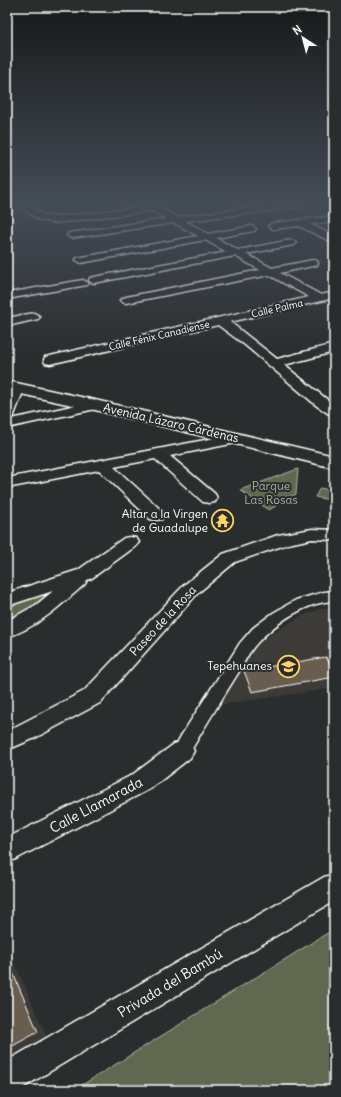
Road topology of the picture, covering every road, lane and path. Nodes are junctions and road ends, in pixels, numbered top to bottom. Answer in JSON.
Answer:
{"nodes":[{"id":1,"x":108,"y":255,"type":"edge"},
{"id":2,"x":225,"y":255,"type":"edge"},
{"id":3,"x":241,"y":255,"type":"edge"},
{"id":4,"x":81,"y":260,"type":"dead end"},
{"id":5,"x":313,"y":263,"type":"dead end"},
{"id":6,"x":270,"y":271,"type":"junction"},
{"id":7,"x":94,"y":280,"type":"dead end"},
{"id":8,"x":83,"y":283,"type":"dead end"},
{"id":9,"x":334,"y":295,"type":"edge"},
{"id":10,"x":7,"y":296,"type":"edge"},
{"id":11,"x":319,"y":298,"type":"junction"},
{"id":12,"x":126,"y":300,"type":"dead end"},
{"id":13,"x":34,"y":317,"type":"dead end"},
{"id":14,"x":220,"y":321,"type":"junction"},
{"id":15,"x":7,"y":322,"type":"edge"},
{"id":16,"x":334,"y":348,"type":"edge"},
{"id":17,"x":50,"y":360,"type":"dead end"},
{"id":18,"x":275,"y":363,"type":"junction"},
{"id":19,"x":13,"y":386,"type":"edge"},
{"id":20,"x":95,"y":405,"type":"junction"},
{"id":21,"x":334,"y":411,"type":"edge"},
{"id":22,"x":7,"y":414,"type":"edge"},
{"id":23,"x":7,"y":424,"type":"edge"},
{"id":24,"x":236,"y":439,"type":"junction"},
{"id":25,"x":334,"y":451,"type":"edge"},
{"id":26,"x":158,"y":454,"type":"junction"},
{"id":27,"x":334,"y":462,"type":"edge"},
{"id":28,"x":103,"y":465,"type":"junction"},
{"id":29,"x":7,"y":483,"type":"edge"},
{"id":30,"x":209,"y":498,"type":"dead end"},
{"id":31,"x":156,"y":515,"type":"dead end"},
{"id":32,"x":334,"y":535,"type":"edge"},
{"id":33,"x":130,"y":542,"type":"dead end"},
{"id":34,"x":85,"y":574,"type":"junction"},
{"id":35,"x":334,"y":596,"type":"edge"},
{"id":36,"x":7,"y":600,"type":"edge"},
{"id":37,"x":7,"y":630,"type":"edge"},
{"id":38,"x":7,"y":741,"type":"edge"},
{"id":39,"x":182,"y":751,"type":"joint"},
{"id":40,"x":7,"y":851,"type":"edge"},
{"id":41,"x":334,"y":886,"type":"edge"},
{"id":42,"x":7,"y":1079,"type":"edge"}],
"edges":[{"from":1,"to":4,"type":"street"},
{"from":2,"to":7,"type":"street"},
{"from":3,"to":6,"type":"street"},
{"from":5,"to":6,"type":"street"},
{"from":6,"to":11,"type":"street"},
{"from":6,"to":12,"type":"street"},
{"from":8,"to":10,"type":"street"},
{"from":9,"to":11,"type":"street","name":"Calle Palma"},
{"from":11,"to":14,"type":"street","name":"Calle Palma"},
{"from":13,"to":15,"type":"street"},
{"from":14,"to":17,"type":"street","name":"Calle Fénix Canadiense"},
{"from":14,"to":18,"type":"street","name":"Calle Fénix Canadiense"},
{"from":16,"to":18,"type":"street"},
{"from":18,"to":21,"type":"street","name":"Calle Fénix Canadiense"},
{"from":19,"to":20,"type":"main road","name":"Avenida Lázaro Cárdenas"},
{"from":19,"to":22,"type":"street"},
{"from":19,"to":25,"type":"main road","name":"Avenida Lázaro Cárdenas"},
{"from":20,"to":23,"type":"street"},
{"from":20,"to":24,"type":"main road","name":"Avenida Lázaro Cárdenas"},
{"from":24,"to":26,"type":"street"},
{"from":24,"to":27,"type":"main road","name":"Avenida Lázaro Cárdenas"},
{"from":26,"to":28,"type":"street"},
{"from":26,"to":30,"type":"street"},
{"from":28,"to":29,"type":"street"},
{"from":28,"to":31,"type":"street"},
{"from":32,"to":38,"type":"street","name":"Paseo de la Rosa"},
{"from":33,"to":34,"type":"street"},
{"from":34,"to":36,"type":"street"},
{"from":34,"to":37,"type":"street"},
{"from":35,"to":39,"type":"street"},
{"from":39,"to":40,"type":"street","name":"Calle Llamarada"},
{"from":41,"to":42,"type":"street","name":"Privada del Bambú"}]}
